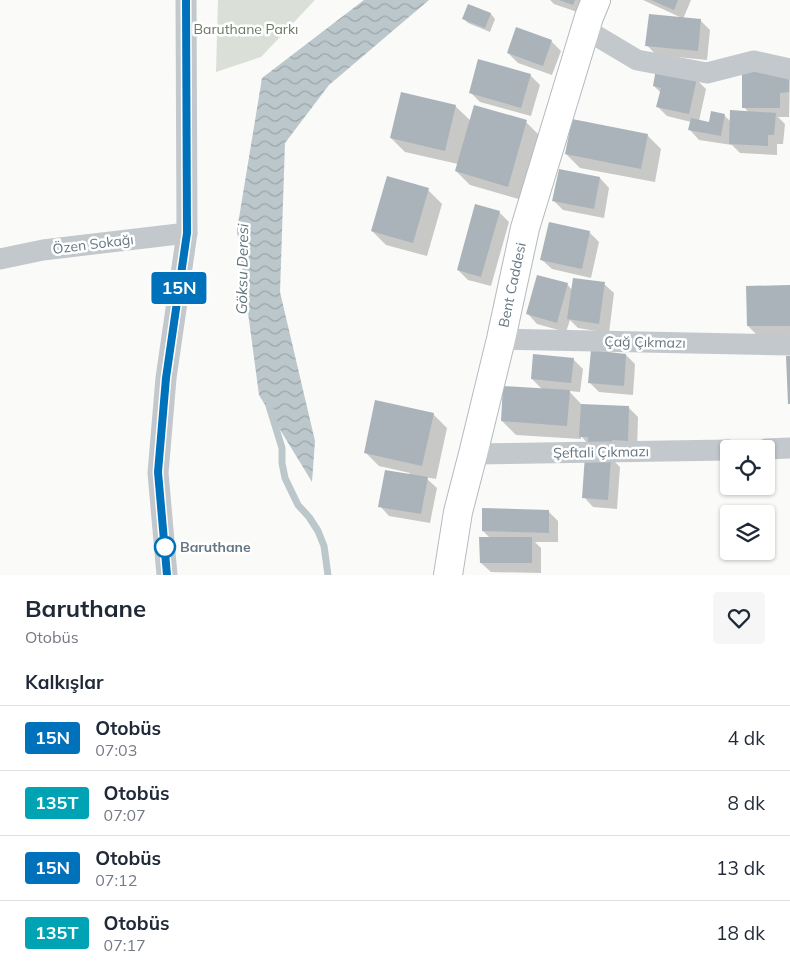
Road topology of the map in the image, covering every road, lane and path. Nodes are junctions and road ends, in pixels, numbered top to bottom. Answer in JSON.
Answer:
{"nodes":[{"id":1,"x":186,"y":0,"type":"edge"},
{"id":2,"x":596,"y":0,"type":"edge"},
{"id":3,"x":586,"y":29,"type":"junction"},
{"id":4,"x":790,"y":69,"type":"edge"},
{"id":5,"x":187,"y":233,"type":"junction"},
{"id":6,"x":0,"y":259,"type":"edge"},
{"id":7,"x":501,"y":339,"type":"junction"},
{"id":8,"x":790,"y":345,"type":"edge"},
{"id":9,"x":790,"y":448,"type":"edge"},
{"id":10,"x":775,"y":449,"type":"edge"},
{"id":11,"x":720,"y":450,"type":"edge"},
{"id":12,"x":473,"y":454,"type":"junction"},
{"id":13,"x":167,"y":575,"type":"edge"},
{"id":14,"x":448,"y":575,"type":"edge"}],
"edges":[{"from":1,"to":5,"type":"street"},
{"from":2,"to":3,"type":"street","name":"Bent Caddesi"},
{"from":3,"to":4,"type":"street"},
{"from":3,"to":7,"type":"street","name":"Bent Caddesi"},
{"from":5,"to":6,"type":"street","name":"Özen Sokağı"},
{"from":5,"to":13,"type":"street"},
{"from":7,"to":8,"type":"street","name":"Çağ Çıkmazı"},
{"from":7,"to":12,"type":"street","name":"Bent Caddesi"},
{"from":9,"to":10,"type":"street"},
{"from":11,"to":12,"type":"street","name":"Şeftali Çıkmazı"},
{"from":12,"to":14,"type":"street","name":"Bent Caddesi"}]}
